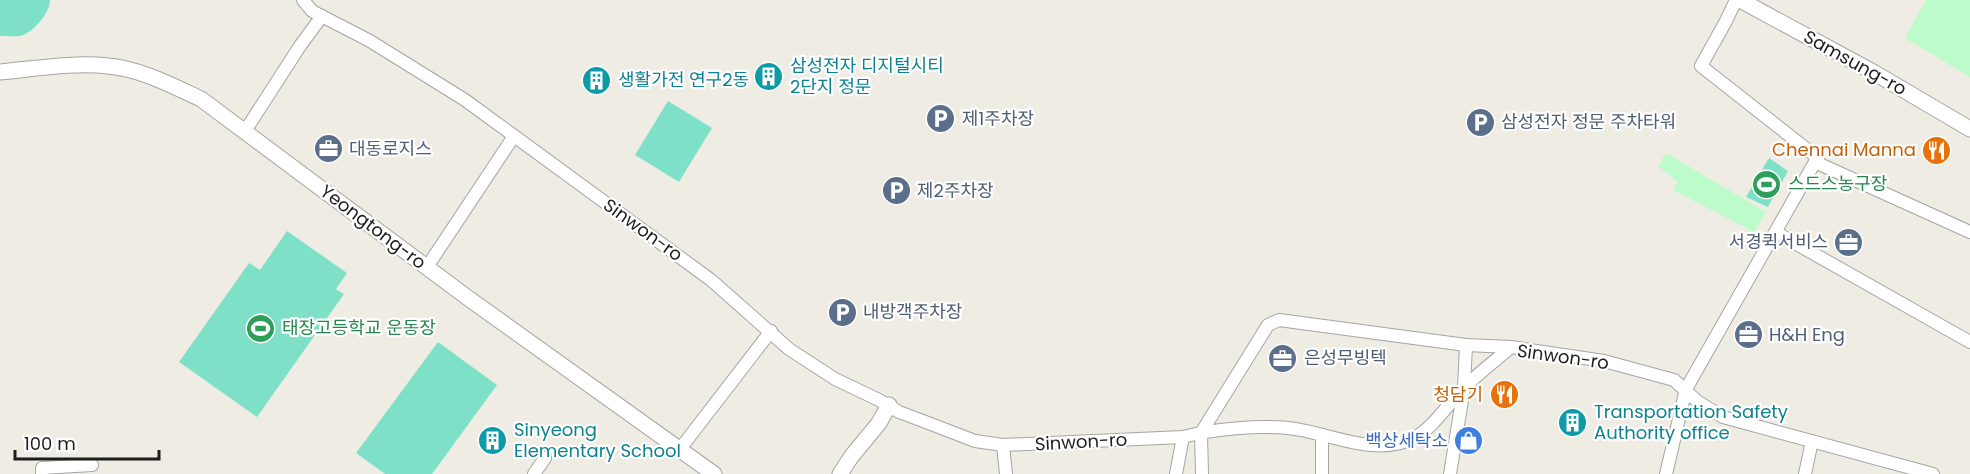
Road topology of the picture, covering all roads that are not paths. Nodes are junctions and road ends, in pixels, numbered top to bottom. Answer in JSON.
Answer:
{"nodes":[{"id":1,"x":303,"y":0,"type":"edge"},
{"id":2,"x":1738,"y":0,"type":"edge"},
{"id":3,"x":322,"y":16,"type":"junction"},
{"id":4,"x":0,"y":72,"type":"edge"},
{"id":5,"x":1970,"y":129,"type":"edge"},
{"id":6,"x":245,"y":131,"type":"junction"},
{"id":7,"x":514,"y":136,"type":"junction"},
{"id":8,"x":1815,"y":162,"type":"junction"},
{"id":9,"x":1970,"y":232,"type":"edge"},
{"id":10,"x":1777,"y":233,"type":"junction"},
{"id":11,"x":427,"y":267,"type":"junction"},
{"id":12,"x":771,"y":331,"type":"junction"},
{"id":13,"x":1970,"y":342,"type":"edge"},
{"id":14,"x":1466,"y":345,"type":"junction"},
{"id":15,"x":1511,"y":347,"type":"junction"},
{"id":16,"x":1464,"y":388,"type":"junction"},
{"id":17,"x":1686,"y":389,"type":"junction"},
{"id":18,"x":889,"y":405,"type":"junction"},
{"id":19,"x":1201,"y":433,"type":"junction"},
{"id":20,"x":1322,"y":435,"type":"junction"},
{"id":21,"x":1183,"y":437,"type":"junction"},
{"id":22,"x":1812,"y":441,"type":"junction"},
{"id":23,"x":1003,"y":445,"type":"junction"},
{"id":24,"x":680,"y":449,"type":"junction"},
{"id":25,"x":545,"y":458,"type":"dead end"},
{"id":26,"x":92,"y":465,"type":"dead end"},
{"id":27,"x":42,"y":474,"type":"edge"},
{"id":28,"x":534,"y":474,"type":"edge"},
{"id":29,"x":714,"y":474,"type":"edge"},
{"id":30,"x":840,"y":474,"type":"edge"},
{"id":31,"x":1006,"y":474,"type":"edge"},
{"id":32,"x":1176,"y":474,"type":"edge"},
{"id":33,"x":1202,"y":474,"type":"edge"},
{"id":34,"x":1322,"y":474,"type":"edge"},
{"id":35,"x":1450,"y":474,"type":"edge"},
{"id":36,"x":1666,"y":474,"type":"edge"},
{"id":37,"x":1804,"y":474,"type":"edge"},
{"id":38,"x":1933,"y":474,"type":"edge"}],
"edges":[{"from":1,"to":3,"type":"street","name":"Sinwon-ro"},
{"from":2,"to":5,"type":"street","name":"Samsung-ro"},
{"from":2,"to":8,"type":"street"},
{"from":3,"to":6,"type":"street"},
{"from":3,"to":7,"type":"street","name":"Sinwon-ro"},
{"from":4,"to":6,"type":"street","name":"Yeongtong-ro"},
{"from":6,"to":11,"type":"street","name":"Yeongtong-ro"},
{"from":7,"to":11,"type":"street"},
{"from":7,"to":12,"type":"street","name":"Sinwon-ro"},
{"from":8,"to":9,"type":"street"},
{"from":8,"to":10,"type":"street"},
{"from":10,"to":13,"type":"street"},
{"from":10,"to":17,"type":"street"},
{"from":11,"to":24,"type":"street","name":"Yeongtong-ro"},
{"from":12,"to":18,"type":"street","name":"Sinwon-ro"},
{"from":12,"to":24,"type":"street"},
{"from":14,"to":15,"type":"street"},
{"from":14,"to":16,"type":"street"},
{"from":14,"to":19,"type":"street"},
{"from":15,"to":16,"type":"street","name":"Sinwon-ro"},
{"from":15,"to":17,"type":"street","name":"Sinwon-ro"},
{"from":16,"to":20,"type":"street","name":"Sinwon-ro"},
{"from":16,"to":35,"type":"street"},
{"from":17,"to":22,"type":"street","name":"Sinwon-ro"},
{"from":17,"to":36,"type":"street"},
{"from":18,"to":23,"type":"street","name":"Sinwon-ro"},
{"from":18,"to":30,"type":"street"},
{"from":19,"to":20,"type":"street","name":"Sinwon-ro"},
{"from":19,"to":21,"type":"street","name":"Sinwon-ro"},
{"from":19,"to":33,"type":"street"},
{"from":20,"to":34,"type":"street"},
{"from":21,"to":23,"type":"street","name":"Sinwon-ro"},
{"from":21,"to":32,"type":"street"},
{"from":22,"to":37,"type":"street"},
{"from":22,"to":38,"type":"street","name":"Sinwon-ro"},
{"from":23,"to":31,"type":"street"},
{"from":24,"to":29,"type":"street","name":"Yeongtong-ro"},
{"from":25,"to":28,"type":"street"},
{"from":26,"to":27,"type":"street"}]}
